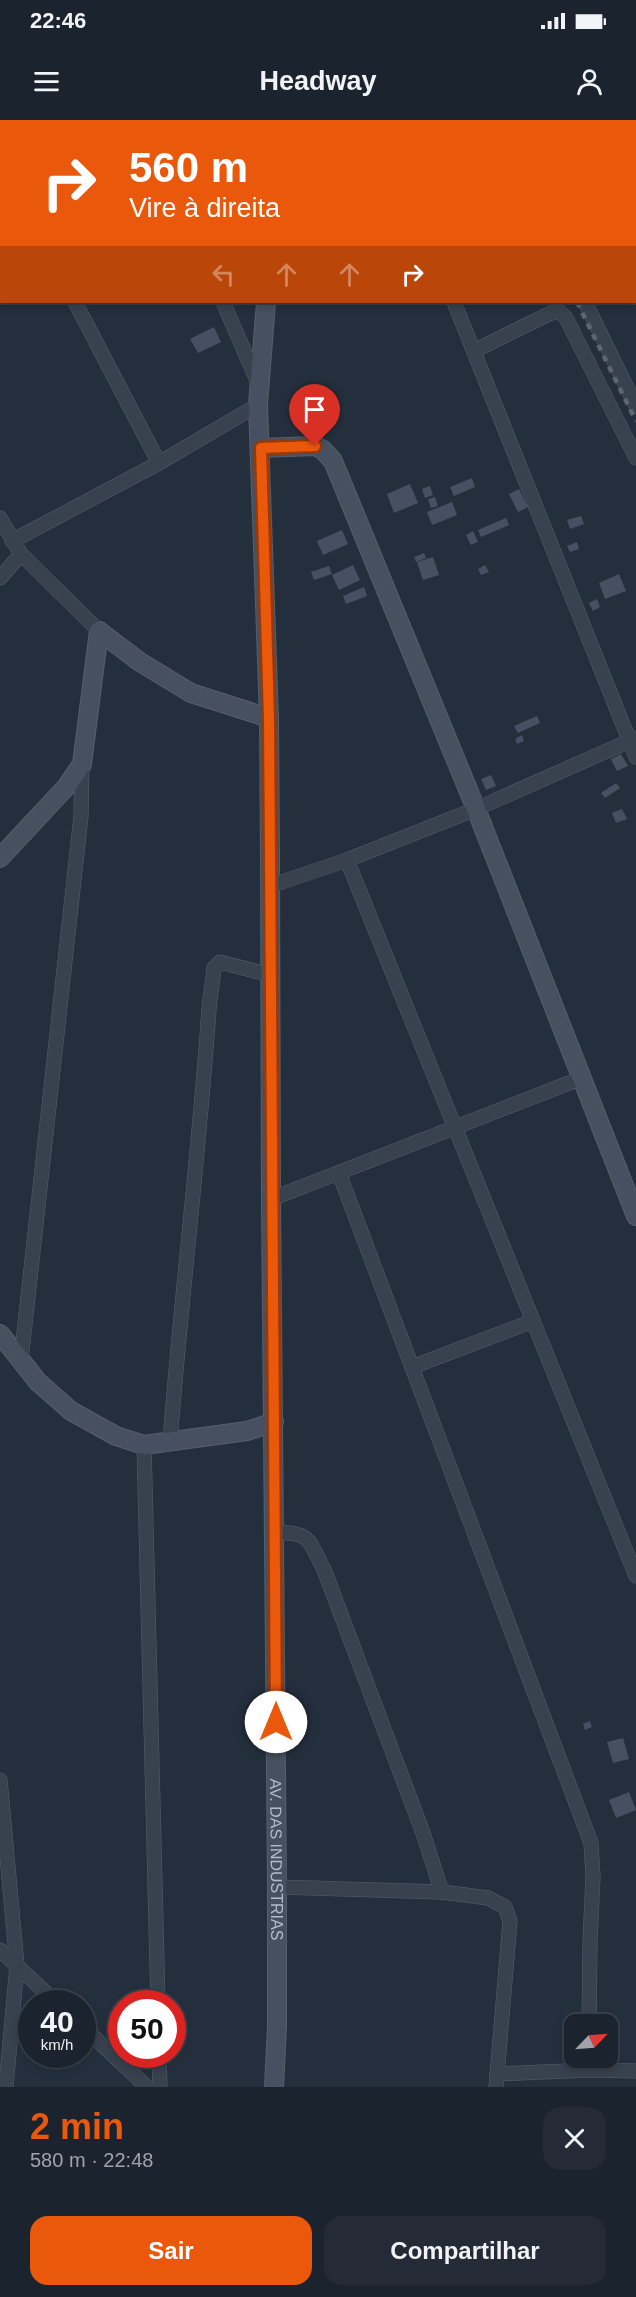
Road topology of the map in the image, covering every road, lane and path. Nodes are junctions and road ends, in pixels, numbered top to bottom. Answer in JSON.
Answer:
{"nodes":[{"id":1,"x":76,"y":303,"type":"edge"},
{"id":2,"x":223,"y":303,"type":"edge"},
{"id":3,"x":266,"y":303,"type":"edge"},
{"id":4,"x":454,"y":303,"type":"edge"},
{"id":5,"x":585,"y":303,"type":"edge"},
{"id":6,"x":474,"y":351,"type":"junction"},
{"id":7,"x":259,"y":396,"type":"junction"},
{"id":8,"x":636,"y":406,"type":"edge"},
{"id":9,"x":261,"y":448,"type":"junction"},
{"id":10,"x":636,"y":458,"type":"edge"},
{"id":11,"x":159,"y":463,"type":"junction"},
{"id":12,"x":0,"y":518,"type":"edge"},
{"id":13,"x":12,"y":541,"type":"junction"},
{"id":14,"x":21,"y":554,"type":"junction"},
{"id":15,"x":0,"y":578,"type":"edge"},
{"id":16,"x":99,"y":631,"type":"junction"},
{"id":17,"x":269,"y":718,"type":"junction"},
{"id":18,"x":633,"y":740,"type":"edge"},
{"id":19,"x":636,"y":757,"type":"edge"},
{"id":20,"x":82,"y":764,"type":"junction"},
{"id":21,"x":476,"y":810,"type":"junction"},
{"id":22,"x":0,"y":858,"type":"edge"},
{"id":23,"x":347,"y":860,"type":"junction"},
{"id":24,"x":270,"y":886,"type":"junction"},
{"id":25,"x":270,"y":975,"type":"junction"},
{"id":26,"x":582,"y":1078,"type":"junction"},
{"id":27,"x":454,"y":1127,"type":"junction"},
{"id":28,"x":339,"y":1173,"type":"junction"},
{"id":29,"x":271,"y":1199,"type":"junction"},
{"id":30,"x":636,"y":1216,"type":"edge"},
{"id":31,"x":532,"y":1321,"type":"junction"},
{"id":32,"x":0,"y":1334,"type":"edge"},
{"id":33,"x":21,"y":1359,"type":"junction"},
{"id":34,"x":412,"y":1367,"type":"junction"},
{"id":35,"x":274,"y":1422,"type":"junction"},
{"id":36,"x":170,"y":1442,"type":"junction"},
{"id":37,"x":144,"y":1445,"type":"junction"},
{"id":38,"x":274,"y":1533,"type":"junction"},
{"id":39,"x":636,"y":1576,"type":"edge"},
{"id":40,"x":0,"y":1780,"type":"edge"},
{"id":41,"x":277,"y":1887,"type":"junction"},
{"id":42,"x":442,"y":1892,"type":"junction"},
{"id":43,"x":0,"y":1950,"type":"edge"},
{"id":44,"x":17,"y":1965,"type":"junction"},
{"id":45,"x":43,"y":1990,"type":"edge"},
{"id":46,"x":158,"y":1990,"type":"edge"},
{"id":47,"x":589,"y":2014,"type":"edge"},
{"id":48,"x":96,"y":2039,"type":"edge"},
{"id":49,"x":159,"y":2068,"type":"edge"},
{"id":50,"x":567,"y":2068,"type":"edge"},
{"id":51,"x":616,"y":2068,"type":"edge"},
{"id":52,"x":636,"y":2071,"type":"edge"},
{"id":53,"x":496,"y":2081,"type":"edge"},
{"id":54,"x":6,"y":2087,"type":"edge"},
{"id":55,"x":147,"y":2087,"type":"edge"},
{"id":56,"x":160,"y":2087,"type":"edge"},
{"id":57,"x":274,"y":2087,"type":"edge"}],
"edges":[{"from":1,"to":11,"type":"street"},
{"from":2,"to":7,"type":"street"},
{"from":3,"to":7,"type":"main road","name":"AV. DAS INDUSTRIAS"},
{"from":4,"to":6,"type":"street"},
{"from":5,"to":8,"type":"street"},
{"from":6,"to":10,"type":"street"},
{"from":6,"to":18,"type":"street"},
{"from":7,"to":9,"type":"main road","name":"AV. DAS INDUSTRIAS"},
{"from":7,"to":11,"type":"street"},
{"from":9,"to":17,"type":"main road","name":"AV. DAS INDUSTRIAS"},
{"from":9,"to":21,"type":"main road"},
{"from":11,"to":13,"type":"street"},
{"from":12,"to":13,"type":"street"},
{"from":13,"to":14,"type":"street"},
{"from":14,"to":15,"type":"street"},
{"from":14,"to":16,"type":"street"},
{"from":16,"to":17,"type":"main road"},
{"from":16,"to":20,"type":"main road"},
{"from":17,"to":24,"type":"main road","name":"AV. DAS INDUSTRIAS"},
{"from":18,"to":19,"type":"street"},
{"from":18,"to":21,"type":"street"},
{"from":20,"to":22,"type":"main road"},
{"from":20,"to":33,"type":"street"},
{"from":21,"to":23,"type":"street"},
{"from":21,"to":26,"type":"main road"},
{"from":23,"to":24,"type":"street"},
{"from":23,"to":27,"type":"street"},
{"from":24,"to":25,"type":"main road","name":"AV. DAS INDUSTRIAS"},
{"from":25,"to":29,"type":"main road","name":"AV. DAS INDUSTRIAS"},
{"from":25,"to":36,"type":"street"},
{"from":26,"to":27,"type":"street"},
{"from":26,"to":30,"type":"main road"},
{"from":27,"to":28,"type":"street"},
{"from":27,"to":31,"type":"street"},
{"from":28,"to":29,"type":"street"},
{"from":28,"to":34,"type":"street"},
{"from":29,"to":35,"type":"main road","name":"AV. DAS INDUSTRIAS"},
{"from":31,"to":34,"type":"street"},
{"from":31,"to":39,"type":"street"},
{"from":32,"to":33,"type":"main road"},
{"from":33,"to":37,"type":"main road"},
{"from":34,"to":47,"type":"street"},
{"from":35,"to":36,"type":"main road"},
{"from":35,"to":38,"type":"main road","name":"AV. DAS INDUSTRIAS"},
{"from":36,"to":37,"type":"main road"},
{"from":37,"to":46,"type":"street"},
{"from":38,"to":41,"type":"main road","name":"AV. DAS INDUSTRIAS"},
{"from":38,"to":42,"type":"street"},
{"from":40,"to":44,"type":"street"},
{"from":41,"to":42,"type":"street"},
{"from":41,"to":57,"type":"main road","name":"AV. DAS INDUSTRIAS"},
{"from":42,"to":53,"type":"street"},
{"from":43,"to":44,"type":"street"},
{"from":44,"to":45,"type":"street"},
{"from":44,"to":54,"type":"street"},
{"from":48,"to":55,"type":"street"},
{"from":49,"to":56,"type":"street"},
{"from":50,"to":53,"type":"street"},
{"from":51,"to":52,"type":"street"}]}
